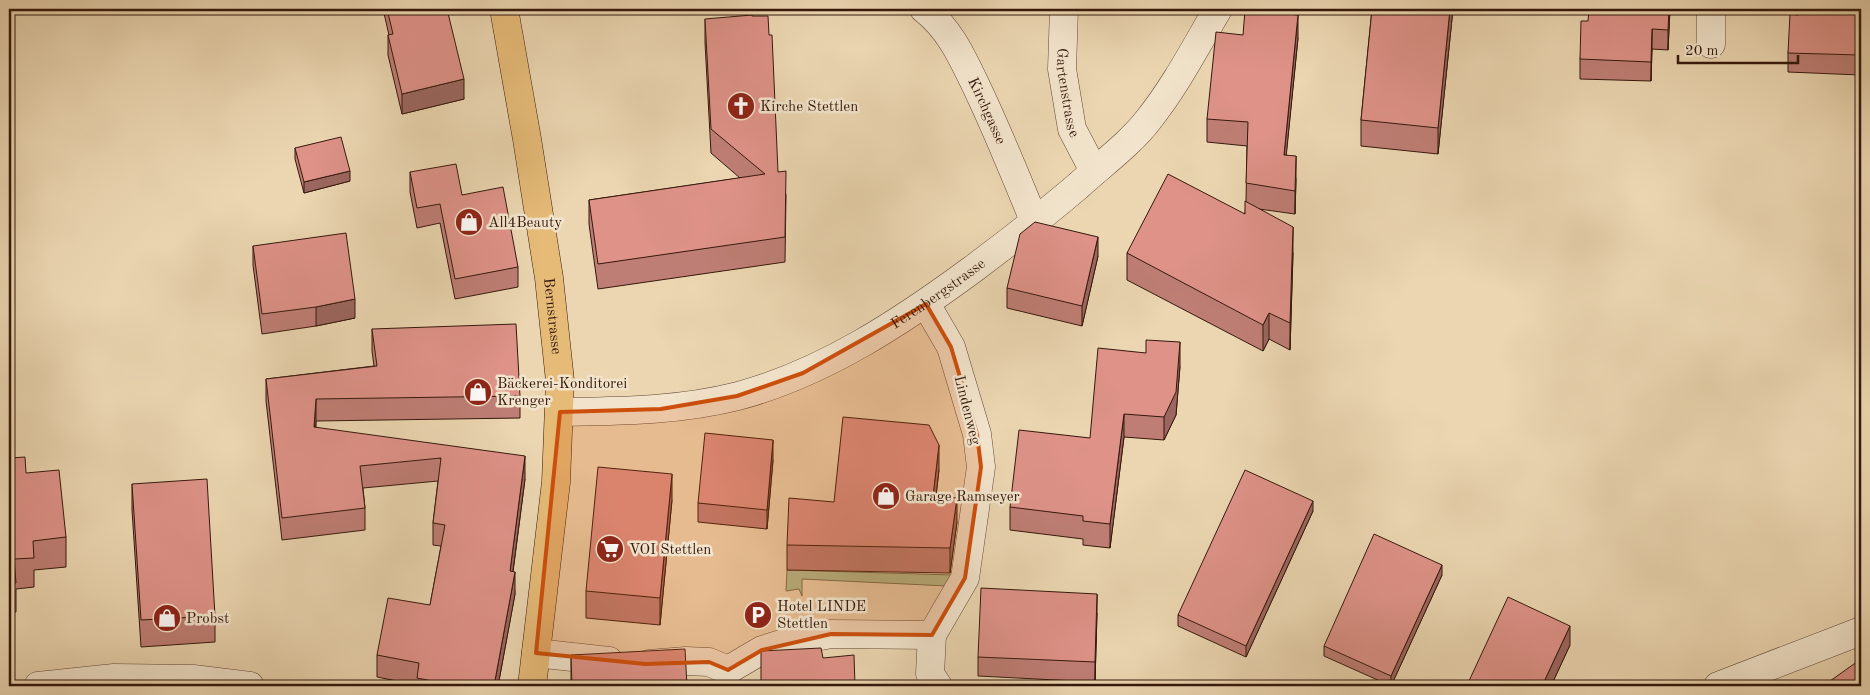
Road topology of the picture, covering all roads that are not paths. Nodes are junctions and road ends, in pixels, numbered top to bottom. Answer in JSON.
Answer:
{"nodes":[{"id":1,"x":504,"y":9,"type":"edge"},
{"id":2,"x":924,"y":9,"type":"edge"},
{"id":3,"x":1064,"y":9,"type":"edge"},
{"id":4,"x":1218,"y":9,"type":"edge"},
{"id":5,"x":1711,"y":9,"type":"edge"},
{"id":6,"x":1711,"y":44,"type":"dead end"},
{"id":7,"x":1094,"y":171,"type":"junction"},
{"id":8,"x":1035,"y":222,"type":"junction"},
{"id":9,"x":926,"y":304,"type":"junction"},
{"id":10,"x":560,"y":412,"type":"junction"},
{"id":11,"x":1861,"y":631,"type":"edge"},
{"id":12,"x":932,"y":635,"type":"junction"},
{"id":13,"x":536,"y":653,"type":"junction"},
{"id":14,"x":731,"y":678,"type":"edge"},
{"id":15,"x":38,"y":686,"type":"edge"},
{"id":16,"x":250,"y":686,"type":"edge"},
{"id":17,"x":532,"y":686,"type":"edge"},
{"id":18,"x":938,"y":686,"type":"edge"},
{"id":19,"x":1718,"y":686,"type":"edge"}],
"edges":[{"from":1,"to":10,"type":"main road","name":"Bernstrasse"},
{"from":2,"to":8,"type":"street","name":"Kirchgasse"},
{"from":3,"to":7,"type":"street","name":"Gartenstrasse"},
{"from":4,"to":7,"type":"street","name":"Ferenbergstrasse"},
{"from":5,"to":6,"type":"street"},
{"from":7,"to":8,"type":"street","name":"Ferenbergstrasse"},
{"from":8,"to":9,"type":"street","name":"Ferenbergstrasse"},
{"from":9,"to":10,"type":"street","name":"Ferenbergstrasse"},
{"from":9,"to":12,"type":"street","name":"Lindenweg"},
{"from":10,"to":13,"type":"main road","name":"Bernstrasse"},
{"from":11,"to":19,"type":"street"},
{"from":12,"to":14,"type":"street"},
{"from":12,"to":18,"type":"street","name":"Lindenweg"},
{"from":13,"to":14,"type":"street"},
{"from":13,"to":17,"type":"main road","name":"Bernstrasse"},
{"from":15,"to":16,"type":"street"}]}
